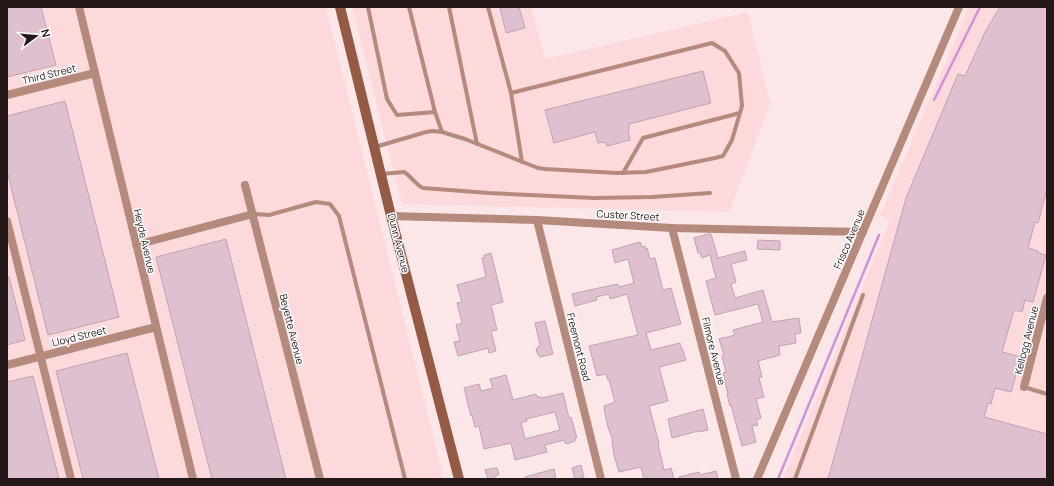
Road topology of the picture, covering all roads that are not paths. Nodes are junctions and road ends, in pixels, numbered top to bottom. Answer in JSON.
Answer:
{"nodes":[{"id":1,"x":79,"y":7,"type":"edge"},
{"id":2,"x":340,"y":7,"type":"edge"},
{"id":3,"x":368,"y":7,"type":"edge"},
{"id":4,"x":409,"y":7,"type":"edge"},
{"id":5,"x":449,"y":7,"type":"edge"},
{"id":6,"x":488,"y":7,"type":"edge"},
{"id":7,"x":959,"y":7,"type":"edge"},
{"id":8,"x":95,"y":72,"type":"junction"},
{"id":9,"x":511,"y":93,"type":"junction"},
{"id":10,"x":7,"y":95,"type":"edge"},
{"id":11,"x":435,"y":112,"type":"junction"},
{"id":12,"x":740,"y":113,"type":"junction"},
{"id":13,"x":442,"y":132,"type":"junction"},
{"id":14,"x":477,"y":144,"type":"junction"},
{"id":15,"x":374,"y":147,"type":"junction"},
{"id":16,"x":522,"y":162,"type":"junction"},
{"id":17,"x":623,"y":173,"type":"junction"},
{"id":18,"x":381,"y":174,"type":"junction"},
{"id":19,"x":245,"y":185,"type":"dead end"},
{"id":20,"x":710,"y":193,"type":"dead end"},
{"id":21,"x":253,"y":214,"type":"junction"},
{"id":22,"x":392,"y":216,"type":"junction"},
{"id":23,"x":537,"y":220,"type":"junction"},
{"id":24,"x":7,"y":221,"type":"edge"},
{"id":25,"x":672,"y":228,"type":"junction"},
{"id":26,"x":863,"y":232,"type":"junction"},
{"id":27,"x":136,"y":246,"type":"junction"},
{"id":28,"x":864,"y":295,"type":"dead end"},
{"id":29,"x":1047,"y":298,"type":"edge"},
{"id":30,"x":1044,"y":325,"type":"edge"},
{"id":31,"x":156,"y":327,"type":"junction"},
{"id":32,"x":41,"y":356,"type":"junction"},
{"id":33,"x":7,"y":365,"type":"edge"},
{"id":34,"x":1024,"y":386,"type":"joint"},
{"id":35,"x":1047,"y":394,"type":"edge"},
{"id":36,"x":71,"y":479,"type":"edge"},
{"id":37,"x":193,"y":479,"type":"edge"},
{"id":38,"x":320,"y":479,"type":"edge"},
{"id":39,"x":405,"y":479,"type":"edge"},
{"id":40,"x":459,"y":479,"type":"edge"},
{"id":41,"x":601,"y":479,"type":"edge"},
{"id":42,"x":736,"y":479,"type":"edge"},
{"id":43,"x":757,"y":479,"type":"edge"},
{"id":44,"x":795,"y":479,"type":"edge"}],
"edges":[{"from":1,"to":8,"type":"street","name":"Heyde Avenue"},
{"from":2,"to":15,"type":"main road","name":"Dunn Avenue"},
{"from":3,"to":11,"type":"lane"},
{"from":4,"to":11,"type":"lane"},
{"from":5,"to":14,"type":"lane"},
{"from":6,"to":9,"type":"lane"},
{"from":7,"to":26,"type":"street","name":"Frisco Avenue"},
{"from":8,"to":10,"type":"street","name":"Third Street"},
{"from":8,"to":27,"type":"street","name":"Heyde Avenue"},
{"from":9,"to":12,"type":"lane"},
{"from":9,"to":16,"type":"lane"},
{"from":11,"to":13,"type":"lane"},
{"from":12,"to":17,"type":"lane"},
{"from":12,"to":17,"type":"lane"},
{"from":13,"to":14,"type":"lane"},
{"from":13,"to":15,"type":"lane"},
{"from":14,"to":16,"type":"lane"},
{"from":15,"to":18,"type":"main road","name":"Dunn Avenue"},
{"from":16,"to":17,"type":"lane"},
{"from":18,"to":20,"type":"lane"},
{"from":18,"to":22,"type":"main road","name":"Dunn Avenue"},
{"from":19,"to":21,"type":"street","name":"Beyette Avenue"},
{"from":21,"to":27,"type":"street"},
{"from":21,"to":38,"type":"street","name":"Beyette Avenue"},
{"from":21,"to":39,"type":"lane"},
{"from":22,"to":23,"type":"street","name":"Custer Street"},
{"from":22,"to":40,"type":"main road","name":"Dunn Avenue"},
{"from":23,"to":25,"type":"street","name":"Custer Street"},
{"from":23,"to":41,"type":"street","name":"Freemont Road"},
{"from":24,"to":32,"type":"street"},
{"from":25,"to":26,"type":"street","name":"Custer Street"},
{"from":25,"to":42,"type":"street","name":"Filmore Avenue"},
{"from":26,"to":43,"type":"street","name":"Frisco Avenue"},
{"from":27,"to":31,"type":"street","name":"Heyde Avenue"},
{"from":28,"to":44,"type":"lane"},
{"from":29,"to":30,"type":"street","name":"Kellogg Avenue"},
{"from":30,"to":34,"type":"street","name":"Kellogg Avenue"},
{"from":31,"to":32,"type":"street","name":"Lloyd Street"},
{"from":31,"to":37,"type":"street","name":"Heyde Avenue"},
{"from":32,"to":33,"type":"street","name":"Lloyd Street"},
{"from":32,"to":36,"type":"street"},
{"from":34,"to":35,"type":"lane","name":"Kellogg Avenue"}]}
